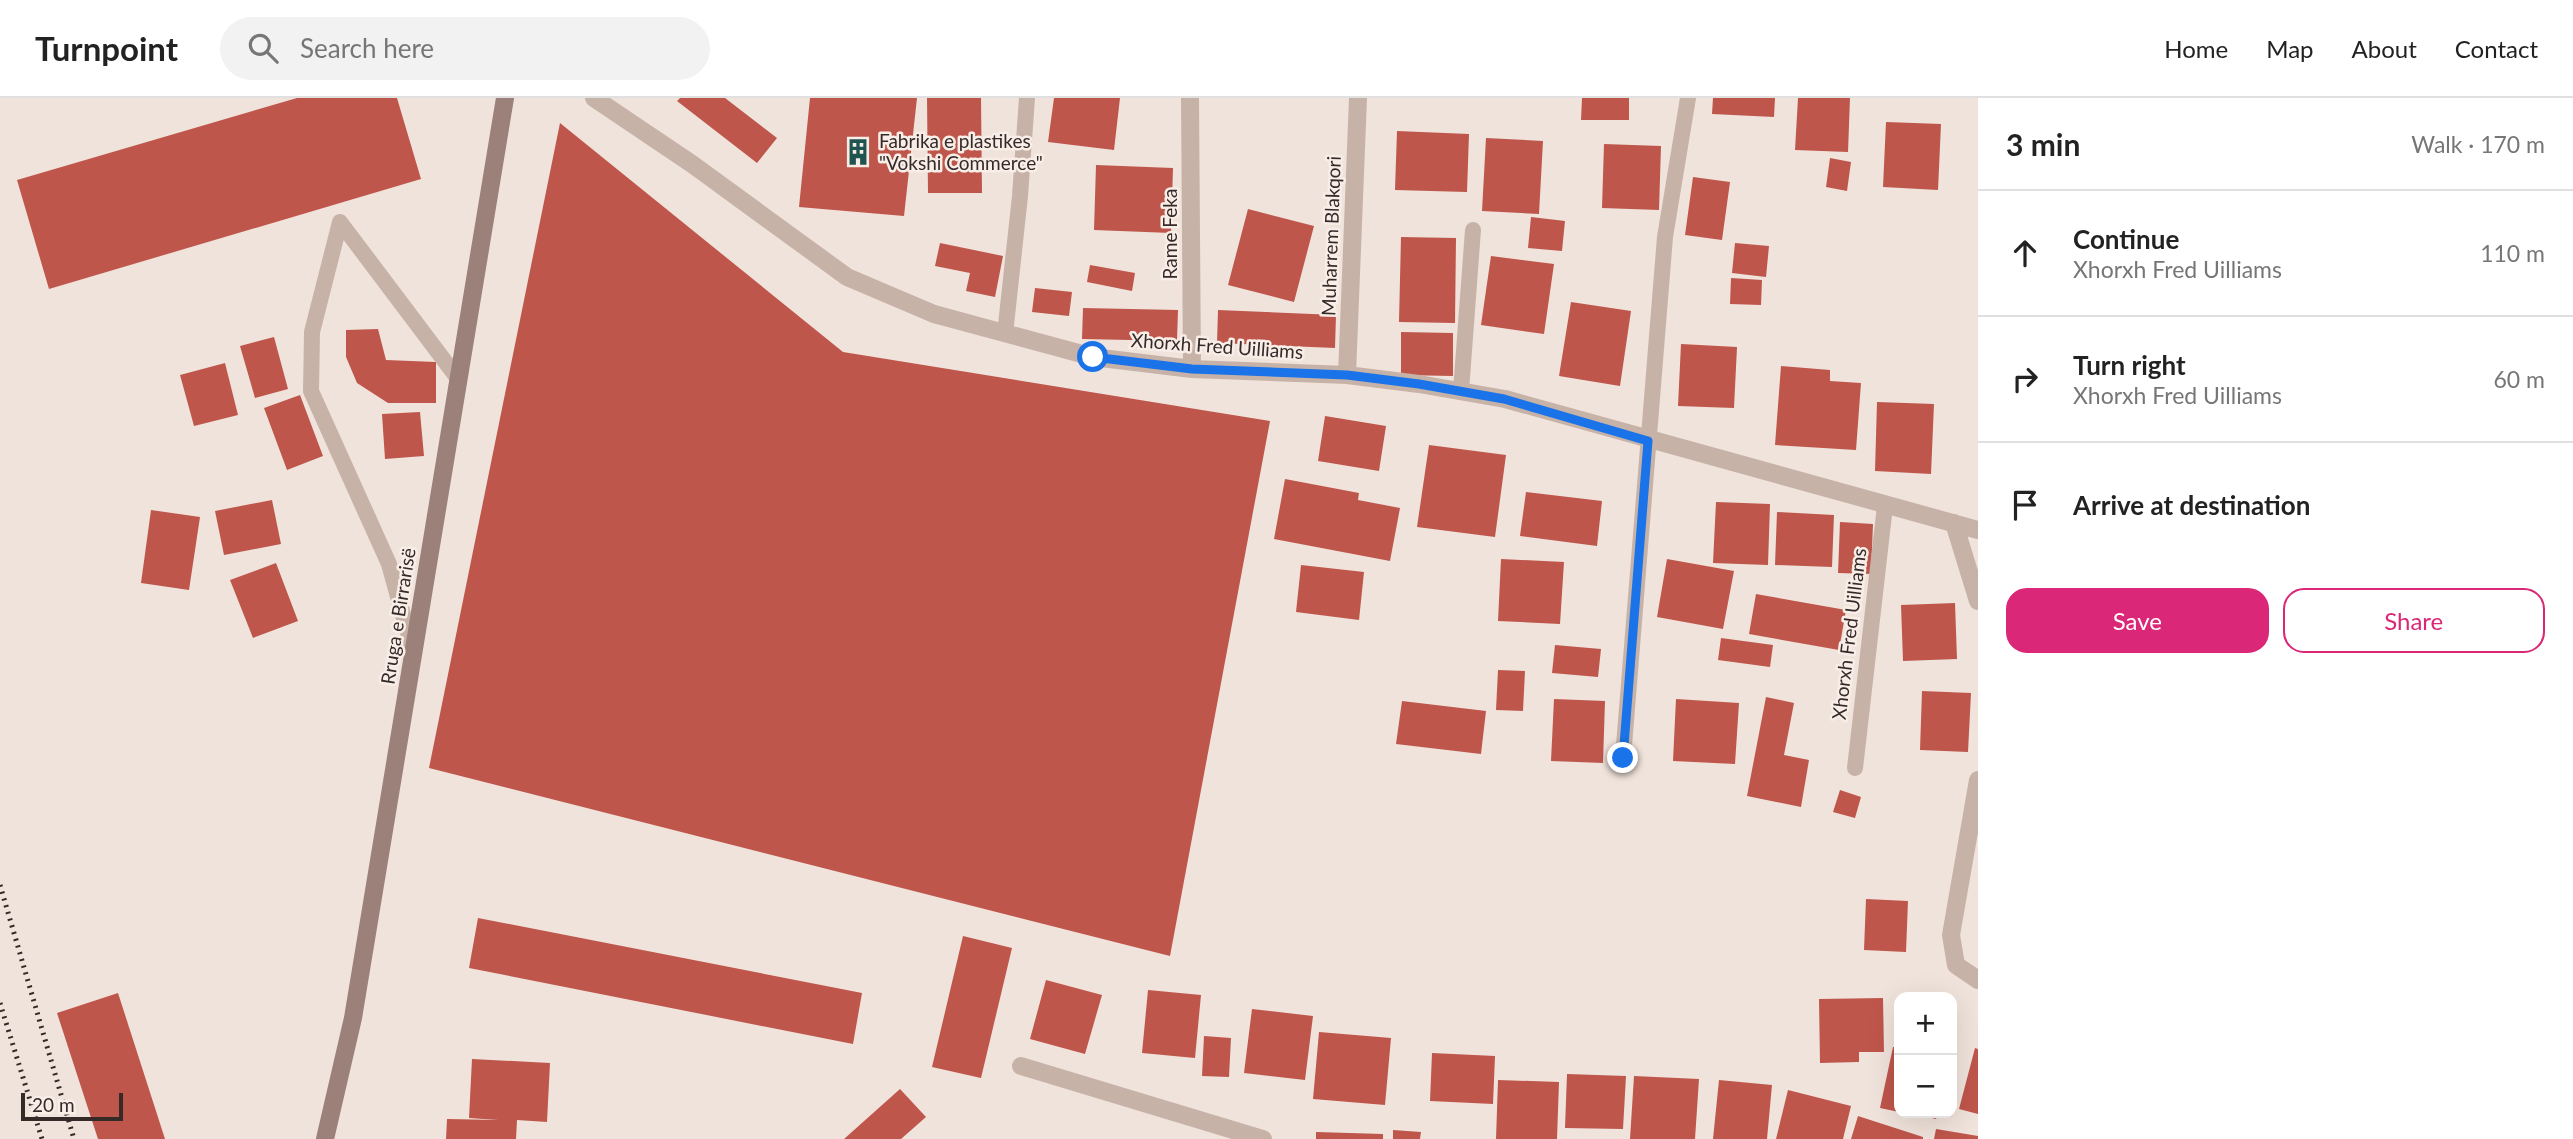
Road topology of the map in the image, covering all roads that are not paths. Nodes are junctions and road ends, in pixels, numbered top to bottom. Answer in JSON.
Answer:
{"nodes":[{"id":1,"x":505,"y":98,"type":"edge"},
{"id":2,"x":594,"y":98,"type":"edge"},
{"id":3,"x":1027,"y":98,"type":"edge"},
{"id":4,"x":1190,"y":98,"type":"edge"},
{"id":5,"x":1358,"y":98,"type":"edge"},
{"id":6,"x":1688,"y":98,"type":"edge"},
{"id":7,"x":1473,"y":230,"type":"dead end"},
{"id":8,"x":1004,"y":334,"type":"junction"},
{"id":9,"x":1192,"y":369,"type":"junction"},
{"id":10,"x":1347,"y":375,"type":"junction"},
{"id":11,"x":459,"y":380,"type":"junction"},
{"id":12,"x":1461,"y":391,"type":"junction"},
{"id":13,"x":1648,"y":441,"type":"junction"},
{"id":14,"x":1885,"y":506,"type":"junction"},
{"id":15,"x":1954,"y":523,"type":"junction"},
{"id":16,"x":1978,"y":530,"type":"edge"},
{"id":17,"x":1978,"y":601,"type":"edge"},
{"id":18,"x":413,"y":654,"type":"junction"},
{"id":19,"x":1623,"y":758,"type":"dead end"},
{"id":20,"x":1855,"y":768,"type":"dead end"},
{"id":21,"x":1978,"y":780,"type":"edge"},
{"id":22,"x":1972,"y":851,"type":"edge"},
{"id":23,"x":1978,"y":981,"type":"edge"},
{"id":24,"x":1021,"y":1066,"type":"dead end"},
{"id":25,"x":324,"y":1139,"type":"edge"},
{"id":26,"x":1263,"y":1139,"type":"edge"}],
"edges":[{"from":1,"to":11,"type":"street","name":"Rruga e Birrarisë"},
{"from":2,"to":8,"type":"street","name":"Xhorxh Fred Uilliams"},
{"from":3,"to":8,"type":"lane"},
{"from":4,"to":9,"type":"street","name":"Rame Feka"},
{"from":5,"to":10,"type":"street","name":"Muharrem Blakqori"},
{"from":6,"to":13,"type":"lane"},
{"from":7,"to":12,"type":"lane"},
{"from":8,"to":9,"type":"street","name":"Xhorxh Fred Uilliams"},
{"from":9,"to":10,"type":"street","name":"Xhorxh Fred Uilliams"},
{"from":10,"to":12,"type":"street","name":"Xhorxh Fred Uilliams"},
{"from":11,"to":18,"type":"street","name":"Rruga e Birrarisë"},
{"from":11,"to":18,"type":"lane"},
{"from":12,"to":13,"type":"street","name":"Xhorxh Fred Uilliams"},
{"from":13,"to":14,"type":"street","name":"Xhorxh Fred Uilliams"},
{"from":13,"to":19,"type":"lane"},
{"from":14,"to":15,"type":"street","name":"Xhorxh Fred Uilliams"},
{"from":14,"to":20,"type":"lane","name":"Xhorxh Fred Uilliams"},
{"from":15,"to":16,"type":"street","name":"Xhorxh Fred Uilliams"},
{"from":15,"to":17,"type":"street"},
{"from":18,"to":25,"type":"street","name":"Rruga e Birrarisë"},
{"from":21,"to":22,"type":"street"},
{"from":22,"to":23,"type":"street"},
{"from":24,"to":26,"type":"street"}]}
